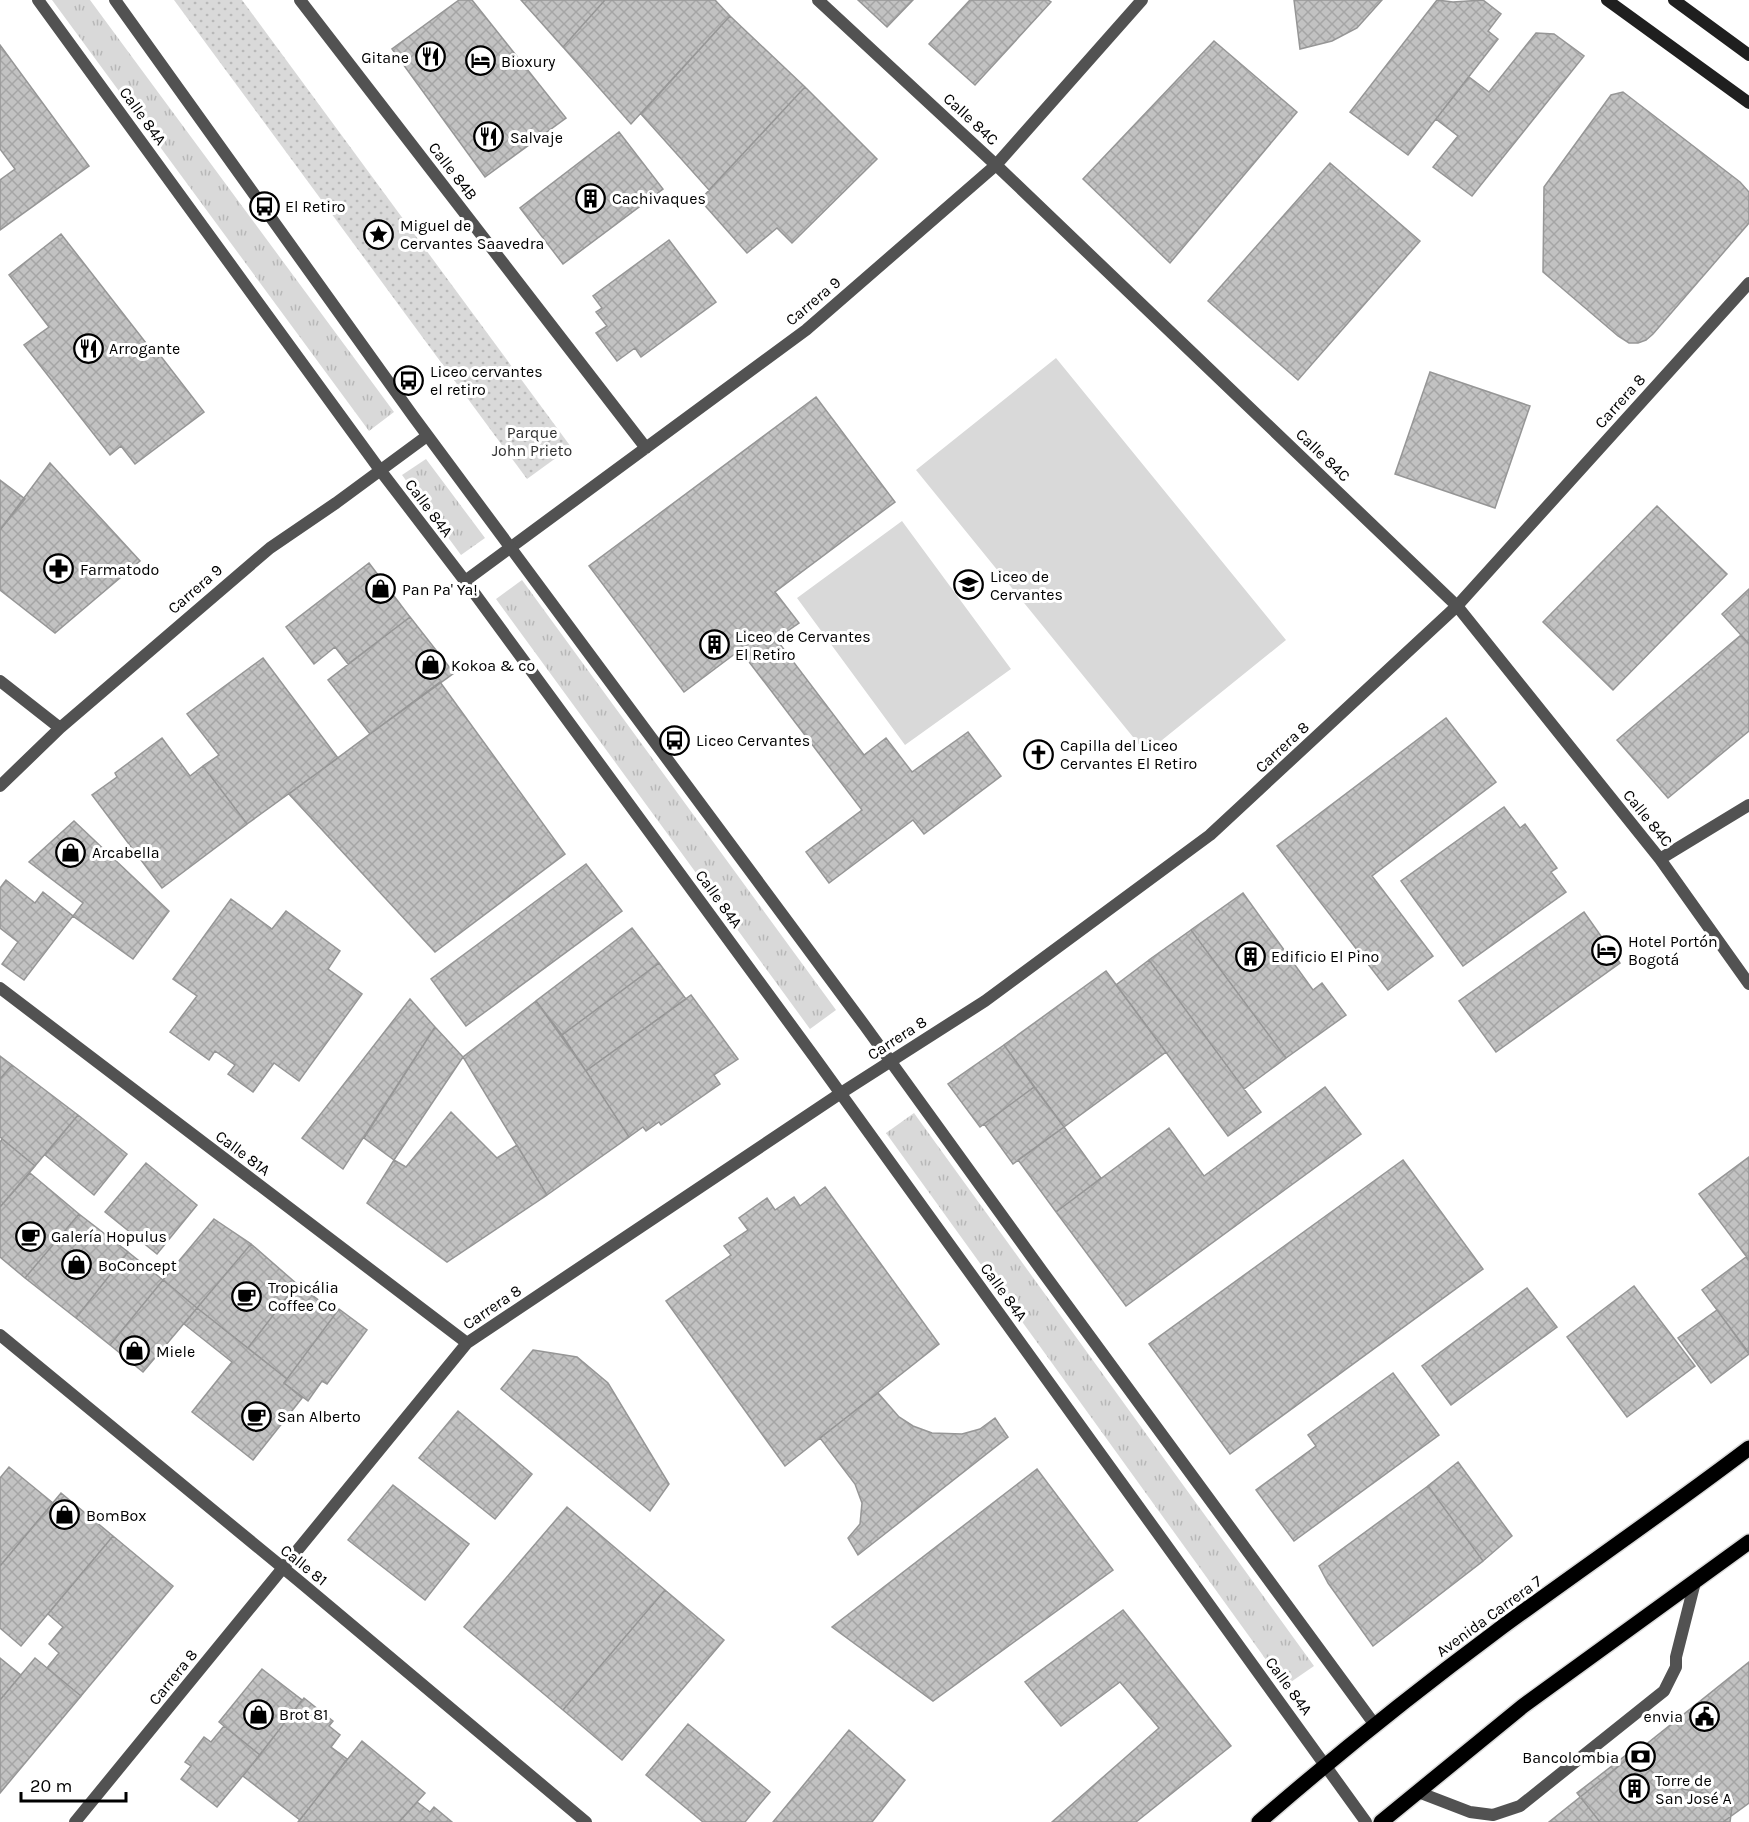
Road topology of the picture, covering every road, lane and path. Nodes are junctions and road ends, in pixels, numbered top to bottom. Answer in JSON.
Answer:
{"nodes":[{"id":1,"x":38,"y":0,"type":"edge"},
{"id":2,"x":115,"y":0,"type":"edge"},
{"id":3,"x":300,"y":0,"type":"edge"},
{"id":4,"x":818,"y":0,"type":"edge"},
{"id":5,"x":1142,"y":0,"type":"edge"},
{"id":6,"x":1607,"y":0,"type":"edge"},
{"id":7,"x":1674,"y":0,"type":"edge"},
{"id":8,"x":1749,"y":55,"type":"edge"},
{"id":9,"x":1749,"y":103,"type":"edge"},
{"id":10,"x":996,"y":165,"type":"junction"},
{"id":11,"x":1749,"y":283,"type":"edge"},
{"id":12,"x":428,"y":436,"type":"junction"},
{"id":13,"x":646,"y":448,"type":"junction"},
{"id":14,"x":380,"y":470,"type":"junction"},
{"id":15,"x":511,"y":548,"type":"junction"},
{"id":16,"x":465,"y":581,"type":"junction"},
{"id":17,"x":1457,"y":606,"type":"junction"},
{"id":18,"x":0,"y":681,"type":"edge"},
{"id":19,"x":60,"y":728,"type":"junction"},
{"id":20,"x":0,"y":786,"type":"edge"},
{"id":21,"x":1749,"y":805,"type":"edge"},
{"id":22,"x":1660,"y":859,"type":"junction"},
{"id":23,"x":1749,"y":984,"type":"edge"},
{"id":24,"x":0,"y":988,"type":"edge"},
{"id":25,"x":890,"y":1062,"type":"junction"},
{"id":26,"x":841,"y":1093,"type":"junction"},
{"id":27,"x":0,"y":1335,"type":"edge"},
{"id":28,"x":467,"y":1343,"type":"junction"},
{"id":29,"x":1749,"y":1448,"type":"edge"},
{"id":30,"x":1749,"y":1542,"type":"edge"},
{"id":31,"x":283,"y":1569,"type":"junction"},
{"id":32,"x":1695,"y":1582,"type":"junction"},
{"id":33,"x":1375,"y":1725,"type":"junction"},
{"id":34,"x":1325,"y":1765,"type":"junction"},
{"id":35,"x":1418,"y":1792,"type":"junction"},
{"id":36,"x":75,"y":1822,"type":"edge"},
{"id":37,"x":586,"y":1822,"type":"edge"},
{"id":38,"x":1259,"y":1822,"type":"edge"},
{"id":39,"x":1366,"y":1822,"type":"edge"},
{"id":40,"x":1381,"y":1822,"type":"edge"}],
"edges":[{"from":1,"to":14,"type":"street","name":"Calle 84A"},
{"from":2,"to":12,"type":"street"},
{"from":3,"to":13,"type":"street","name":"Calle 84B"},
{"from":4,"to":10,"type":"street","name":"Calle 84C"},
{"from":5,"to":10,"type":"street","name":"Carrera 9"},
{"from":6,"to":9,"type":"main road"},
{"from":7,"to":8,"type":"main road"},
{"from":10,"to":13,"type":"street","name":"Carrera 9"},
{"from":10,"to":17,"type":"street","name":"Calle 84C"},
{"from":11,"to":17,"type":"street","name":"Carrera 8"},
{"from":12,"to":14,"type":"street","name":"Carrera 9"},
{"from":12,"to":15,"type":"street"},
{"from":13,"to":15,"type":"street","name":"Carrera 9"},
{"from":14,"to":16,"type":"street","name":"Calle 84A"},
{"from":14,"to":19,"type":"street","name":"Carrera 9"},
{"from":15,"to":16,"type":"street","name":"Carrera 9"},
{"from":15,"to":25,"type":"street"},
{"from":16,"to":26,"type":"street","name":"Calle 84A"},
{"from":17,"to":22,"type":"street","name":"Calle 84C"},
{"from":17,"to":25,"type":"street","name":"Carrera 8"},
{"from":18,"to":19,"type":"street"},
{"from":19,"to":20,"type":"street","name":"Carrera 9"},
{"from":21,"to":22,"type":"street"},
{"from":22,"to":23,"type":"street","name":"Calle 84C"},
{"from":24,"to":28,"type":"street","name":"Calle 81A"},
{"from":25,"to":26,"type":"street","name":"Carrera 8"},
{"from":25,"to":33,"type":"street"},
{"from":26,"to":28,"type":"street","name":"Carrera 8"},
{"from":26,"to":34,"type":"street","name":"Calle 84A"},
{"from":27,"to":31,"type":"street","name":"Calle 81"},
{"from":28,"to":31,"type":"street","name":"Carrera 8"},
{"from":29,"to":33,"type":"main road","name":"Avenida Carrera 7"},
{"from":30,"to":32,"type":"main road"},
{"from":31,"to":36,"type":"street","name":"Carrera 8"},
{"from":31,"to":37,"type":"street","name":"Calle 81"},
{"from":32,"to":35,"type":"main road"},
{"from":32,"to":35,"type":"street"},
{"from":33,"to":34,"type":"main road","name":"Avenida Carrera 7"},
{"from":34,"to":38,"type":"main road","name":"Avenida Carrera 7"},
{"from":34,"to":39,"type":"street","name":"Calle 84A"},
{"from":35,"to":40,"type":"main road"}]}
